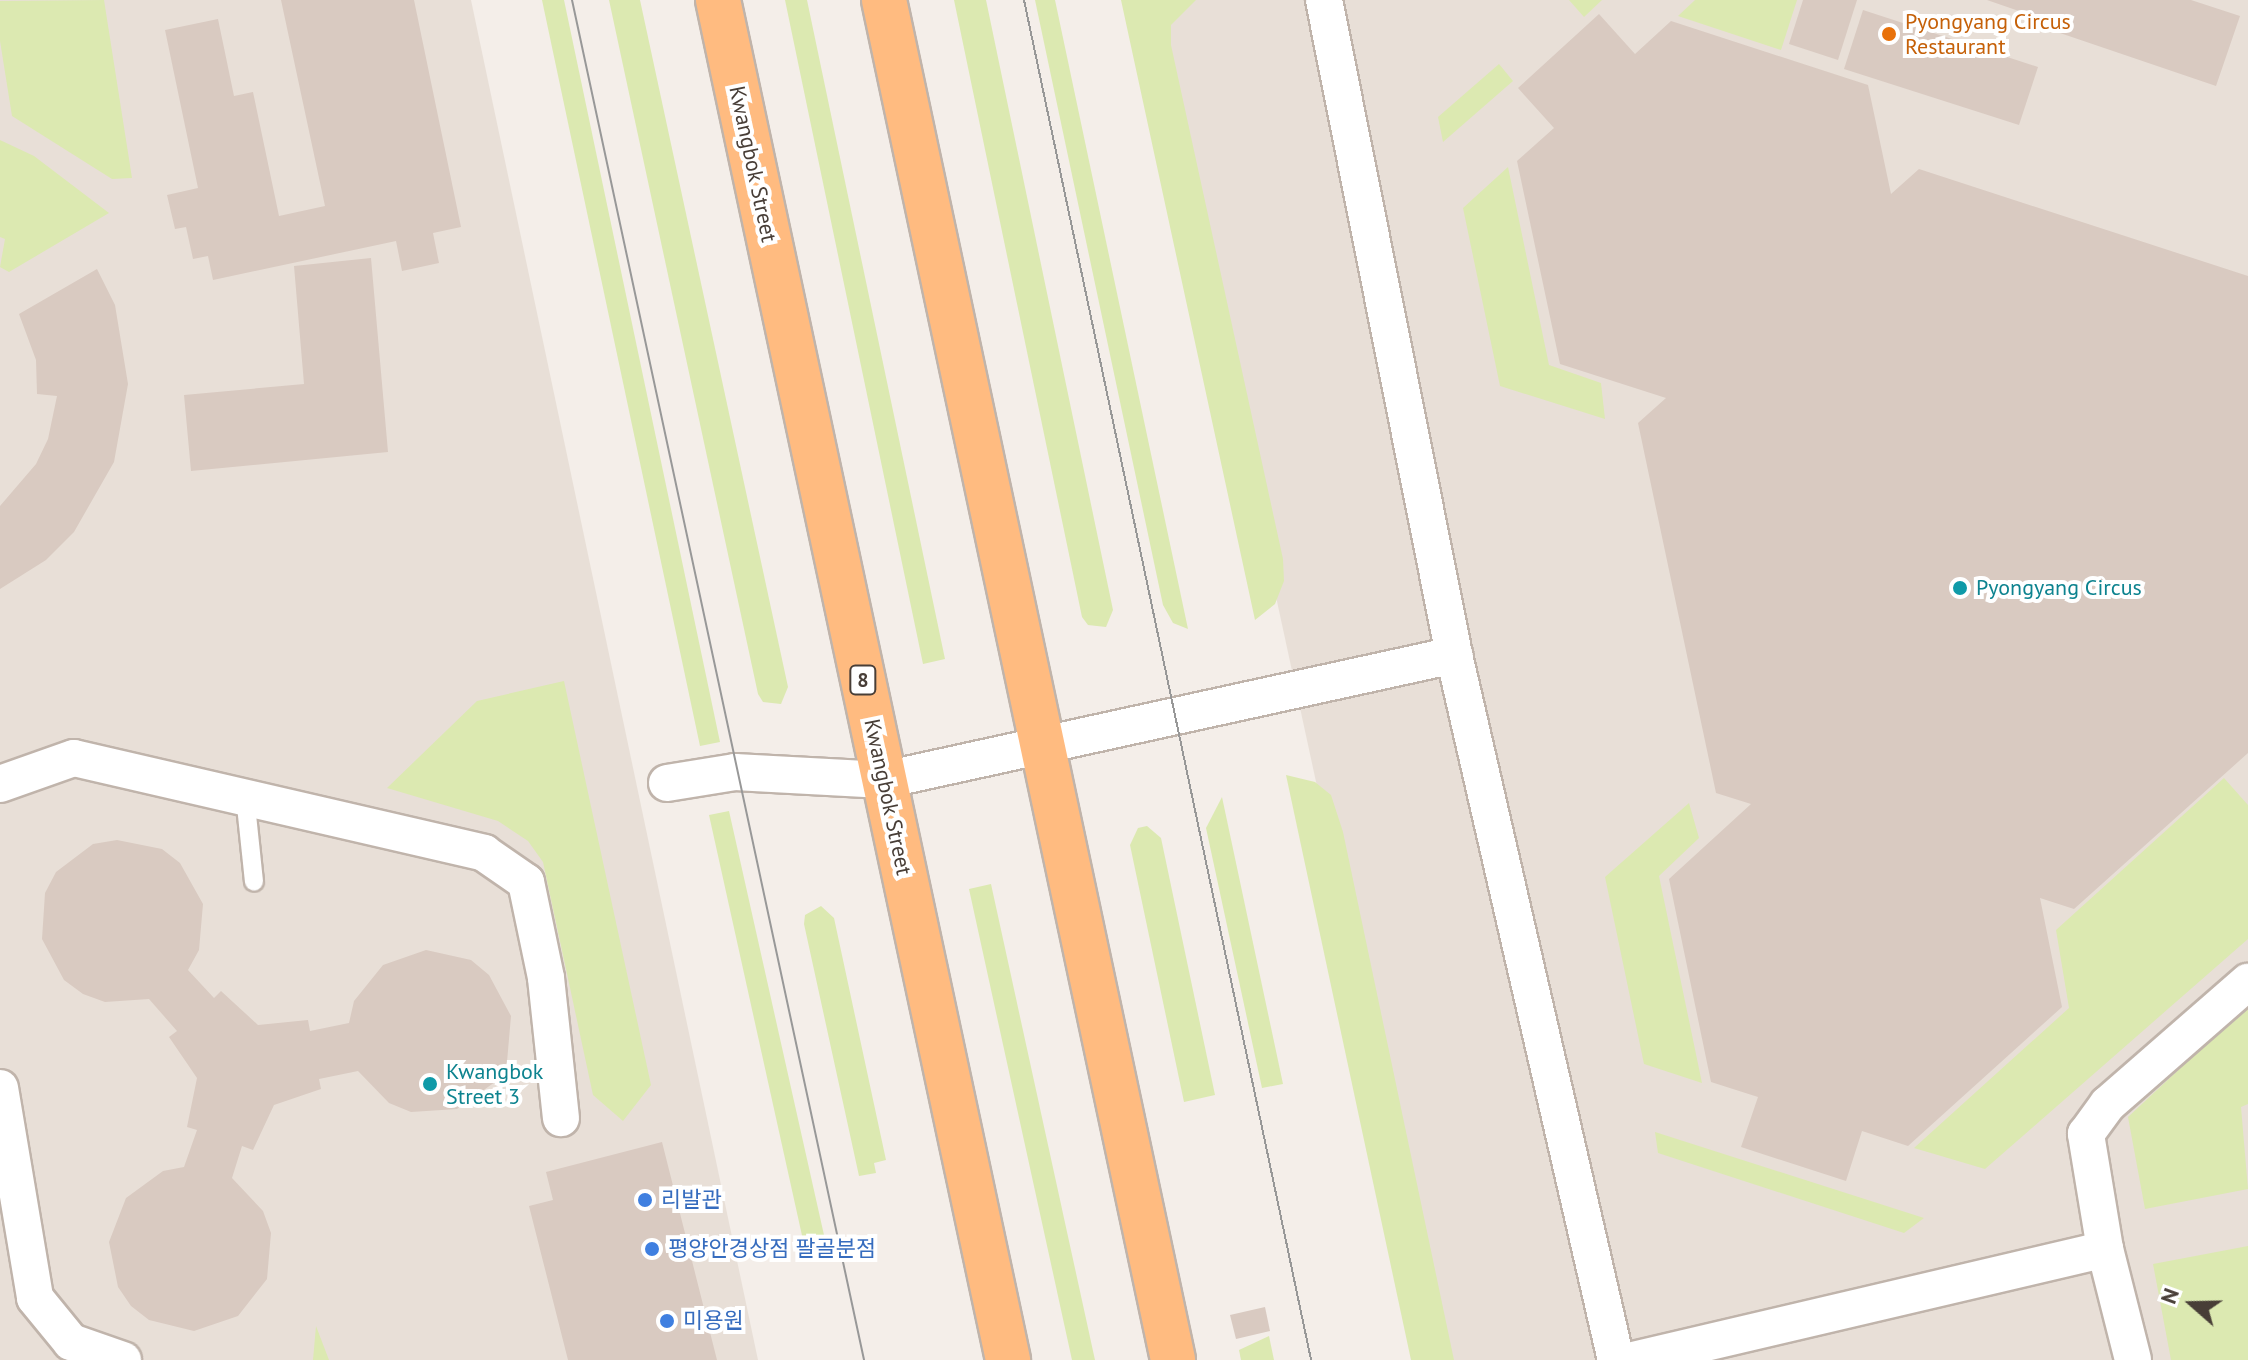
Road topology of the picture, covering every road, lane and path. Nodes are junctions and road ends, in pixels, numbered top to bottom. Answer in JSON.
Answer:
{"nodes":[{"id":1,"x":718,"y":0,"type":"edge"},
{"id":2,"x":884,"y":0,"type":"edge"},
{"id":3,"x":1324,"y":0,"type":"edge"},
{"id":4,"x":1454,"y":655,"type":"junction"},
{"id":5,"x":1042,"y":746,"type":"junction"},
{"id":6,"x":884,"y":780,"type":"junction"},
{"id":7,"x":667,"y":783,"type":"dead end"},
{"id":8,"x":0,"y":784,"type":"edge"},
{"id":9,"x":245,"y":796,"type":"junction"},
{"id":10,"x":254,"y":882,"type":"dead end"},
{"id":11,"x":2248,"y":982,"type":"edge"},
{"id":12,"x":0,"y":1088,"type":"edge"},
{"id":13,"x":561,"y":1118,"type":"dead end"},
{"id":14,"x":2105,"y":1249,"type":"junction"},
{"id":15,"x":123,"y":1360,"type":"edge"},
{"id":16,"x":1008,"y":1360,"type":"edge"},
{"id":17,"x":1173,"y":1360,"type":"edge"},
{"id":18,"x":1616,"y":1360,"type":"edge"},
{"id":19,"x":1633,"y":1360,"type":"edge"},
{"id":20,"x":2133,"y":1360,"type":"edge"}],
"edges":[{"from":1,"to":6,"type":"highway","name":"Kwangbok Street","number":"8"},
{"from":2,"to":5,"type":"highway"},
{"from":3,"to":4,"type":"street"},
{"from":4,"to":5,"type":"street"},
{"from":4,"to":18,"type":"street"},
{"from":5,"to":6,"type":"street"},
{"from":5,"to":17,"type":"highway"},
{"from":6,"to":7,"type":"street"},
{"from":6,"to":16,"type":"highway","name":"Kwangbok Street","number":"8"},
{"from":8,"to":9,"type":"street"},
{"from":9,"to":10,"type":"lane"},
{"from":9,"to":13,"type":"street"},
{"from":11,"to":14,"type":"street"},
{"from":12,"to":15,"type":"street"},
{"from":14,"to":19,"type":"street"},
{"from":14,"to":20,"type":"street"}]}
